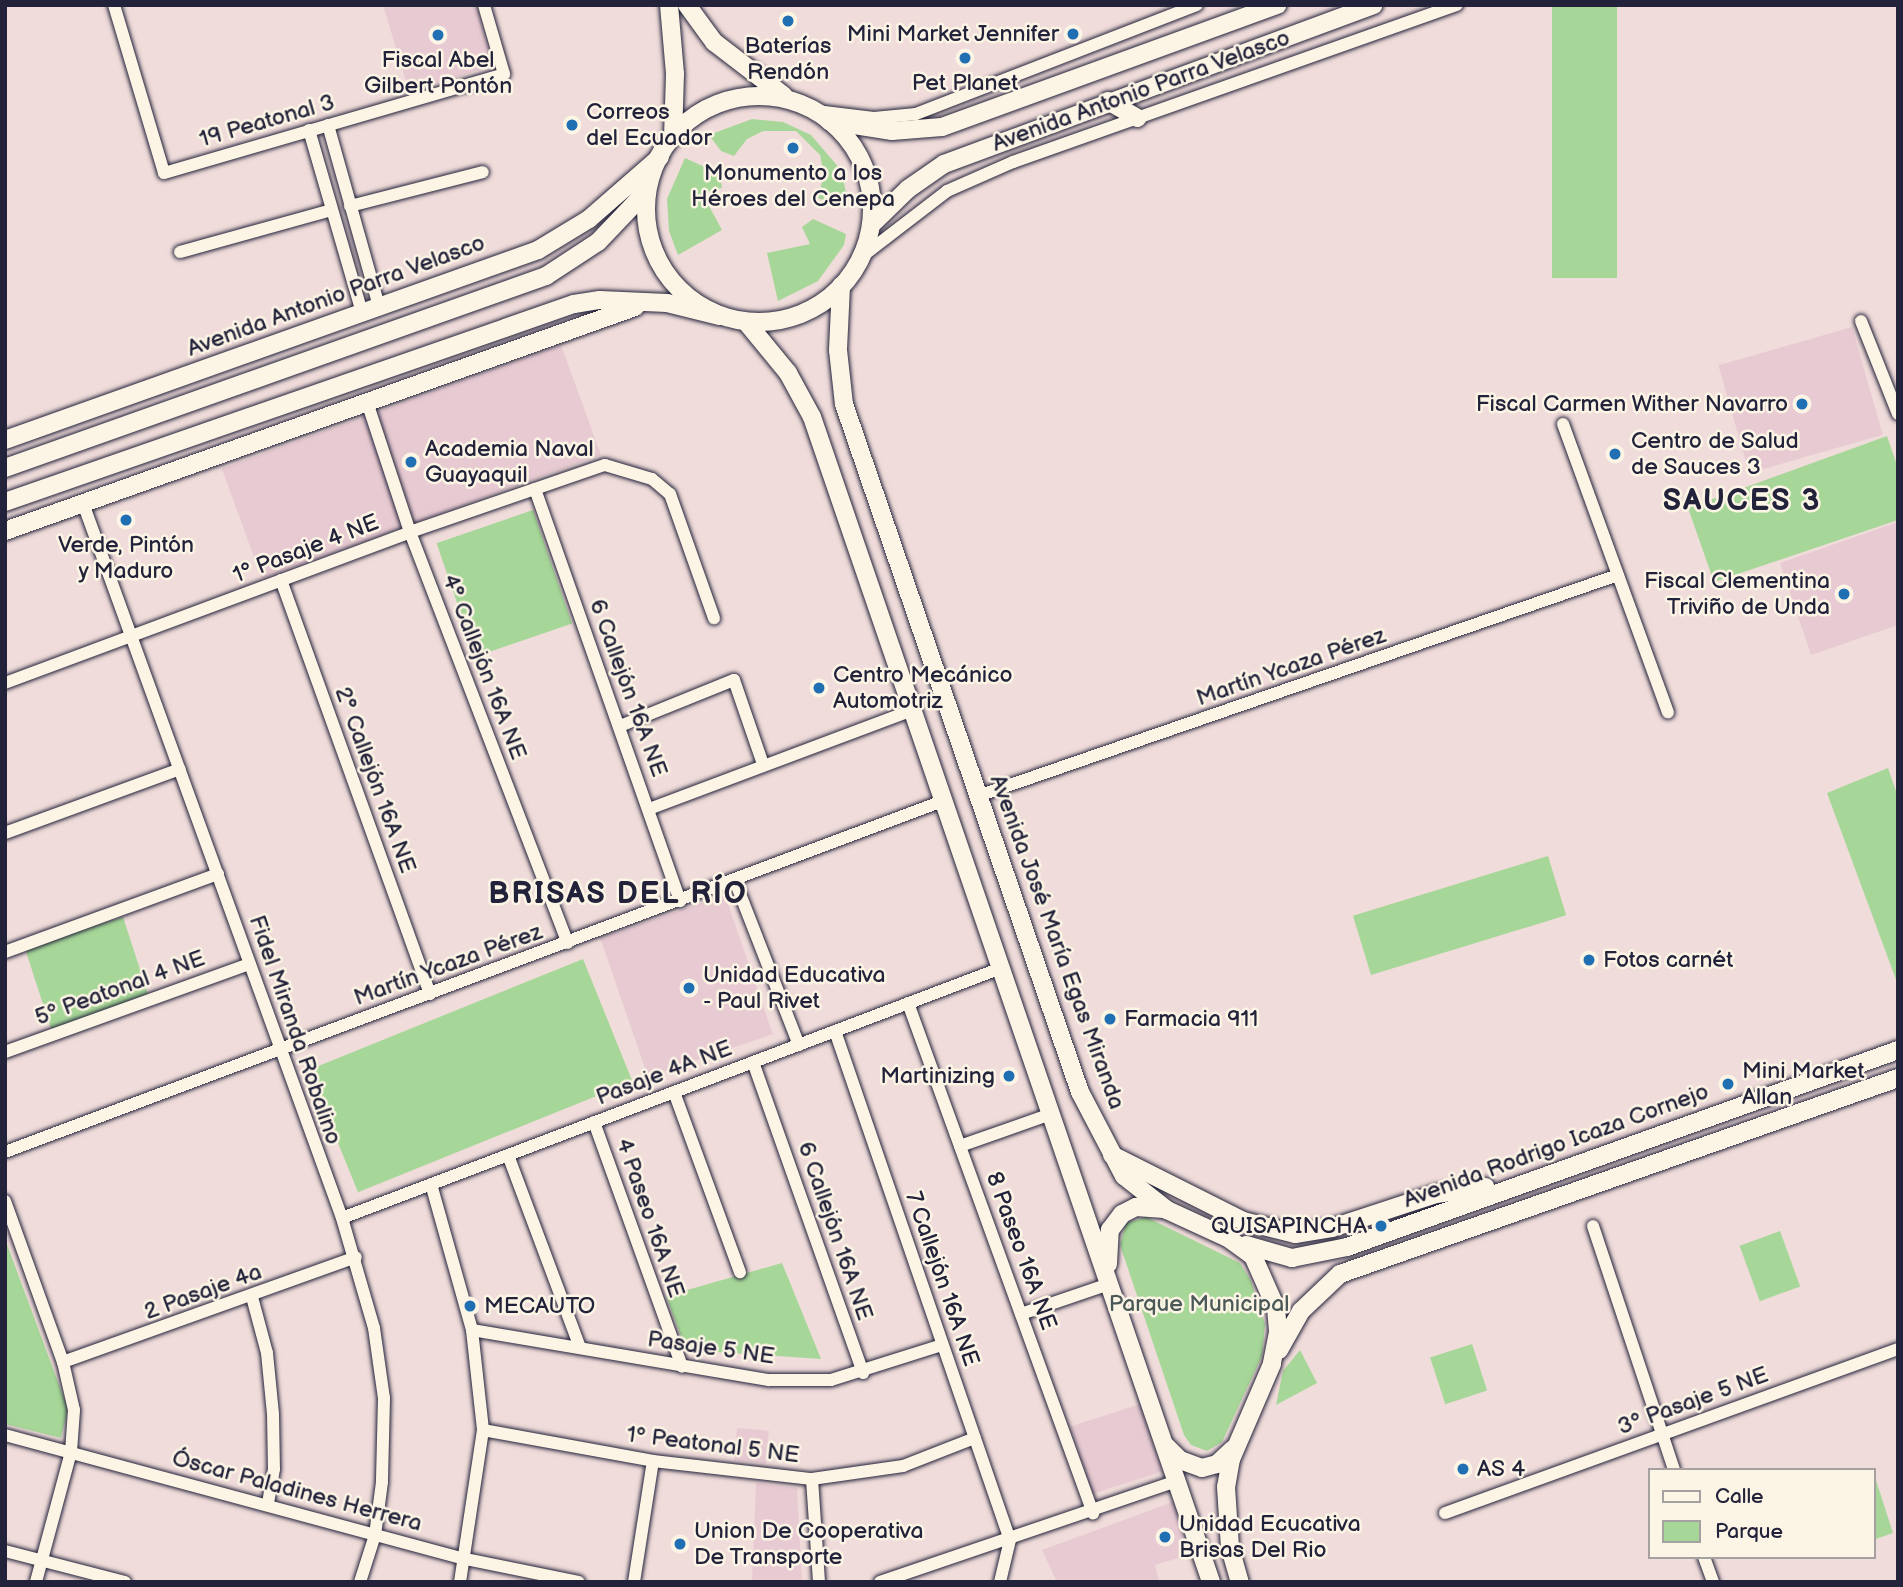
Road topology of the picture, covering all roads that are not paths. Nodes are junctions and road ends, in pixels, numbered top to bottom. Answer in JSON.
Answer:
{"nodes":[{"id":1,"x":114,"y":5,"type":"edge"},
{"id":2,"x":484,"y":5,"type":"edge"},
{"id":3,"x":669,"y":5,"type":"edge"},
{"id":4,"x":687,"y":5,"type":"edge"},
{"id":5,"x":1197,"y":5,"type":"edge"},
{"id":6,"x":1373,"y":5,"type":"edge"},
{"id":7,"x":1457,"y":5,"type":"edge"},
{"id":8,"x":1267,"y":7,"type":"edge"},
{"id":9,"x":793,"y":101,"type":"junction"},
{"id":10,"x":1108,"y":101,"type":"junction"},
{"id":11,"x":823,"y":116,"type":"junction"},
{"id":12,"x":1138,"y":118,"type":"junction"},
{"id":13,"x":328,"y":124,"type":"junction"},
{"id":14,"x":310,"y":130,"type":"junction"},
{"id":15,"x":673,"y":137,"type":"junction"},
{"id":16,"x":660,"y":157,"type":"junction"},
{"id":17,"x":482,"y":172,"type":"dead end"},
{"id":18,"x":649,"y":181,"type":"junction"},
{"id":19,"x":350,"y":206,"type":"junction"},
{"id":20,"x":331,"y":211,"type":"junction"},
{"id":21,"x":871,"y":225,"type":"junction"},
{"id":22,"x":180,"y":252,"type":"dead end"},
{"id":23,"x":860,"y":258,"type":"junction"},
{"id":24,"x":841,"y":286,"type":"junction"},
{"id":25,"x":667,"y":303,"type":"junction"},
{"id":26,"x":370,"y":309,"type":"junction"},
{"id":27,"x":719,"y":316,"type":"junction"},
{"id":28,"x":1861,"y":321,"type":"dead end"},
{"id":29,"x":747,"y":323,"type":"junction"},
{"id":30,"x":368,"y":405,"type":"junction"},
{"id":31,"x":90,"y":409,"type":"junction"},
{"id":32,"x":1898,"y":414,"type":"edge"},
{"id":33,"x":48,"y":425,"type":"junction"},
{"id":34,"x":1563,"y":425,"type":"dead end"},
{"id":35,"x":96,"y":436,"type":"junction"},
{"id":36,"x":5,"y":440,"type":"edge"},
{"id":37,"x":54,"y":450,"type":"junction"},
{"id":38,"x":5,"y":468,"type":"edge"},
{"id":39,"x":535,"y":489,"type":"junction"},
{"id":40,"x":5,"y":502,"type":"edge"},
{"id":41,"x":84,"y":506,"type":"junction"},
{"id":42,"x":5,"y":531,"type":"edge"},
{"id":43,"x":410,"y":532,"type":"junction"},
{"id":44,"x":1618,"y":575,"type":"junction"},
{"id":45,"x":281,"y":580,"type":"junction"},
{"id":46,"x":714,"y":618,"type":"dead end"},
{"id":47,"x":132,"y":636,"type":"junction"},
{"id":48,"x":5,"y":683,"type":"edge"},
{"id":49,"x":912,"y":710,"type":"junction"},
{"id":50,"x":1668,"y":712,"type":"dead end"},
{"id":51,"x":620,"y":726,"type":"junction"},
{"id":52,"x":763,"y":764,"type":"junction"},
{"id":53,"x":180,"y":769,"type":"junction"},
{"id":54,"x":978,"y":796,"type":"junction"},
{"id":55,"x":943,"y":801,"type":"junction"},
{"id":56,"x":649,"y":809,"type":"junction"},
{"id":57,"x":5,"y":833,"type":"edge"},
{"id":58,"x":218,"y":874,"type":"junction"},
{"id":59,"x":735,"y":881,"type":"junction"},
{"id":60,"x":680,"y":901,"type":"junction"},
{"id":61,"x":568,"y":943,"type":"junction"},
{"id":62,"x":5,"y":952,"type":"edge"},
{"id":63,"x":250,"y":964,"type":"junction"},
{"id":64,"x":1001,"y":968,"type":"junction"},
{"id":65,"x":430,"y":994,"type":"junction"},
{"id":66,"x":908,"y":1003,"type":"junction"},
{"id":67,"x":835,"y":1031,"type":"junction"},
{"id":68,"x":799,"y":1045,"type":"junction"},
{"id":69,"x":281,"y":1049,"type":"junction"},
{"id":70,"x":5,"y":1052,"type":"edge"},
{"id":71,"x":1893,"y":1052,"type":"edge"},
{"id":72,"x":753,"y":1062,"type":"junction"},
{"id":73,"x":1897,"y":1080,"type":"edge"},
{"id":74,"x":674,"y":1092,"type":"junction"},
{"id":75,"x":1051,"y":1114,"type":"junction"},
{"id":76,"x":594,"y":1122,"type":"junction"},
{"id":77,"x":960,"y":1146,"type":"junction"},
{"id":78,"x":5,"y":1152,"type":"edge"},
{"id":79,"x":508,"y":1155,"type":"junction"},
{"id":80,"x":1112,"y":1155,"type":"junction"},
{"id":81,"x":1517,"y":1183,"type":"junction"},
{"id":82,"x":430,"y":1184,"type":"junction"},
{"id":83,"x":5,"y":1201,"type":"edge"},
{"id":84,"x":1167,"y":1210,"type":"junction"},
{"id":85,"x":342,"y":1218,"type":"junction"},
{"id":86,"x":1593,"y":1226,"type":"dead end"},
{"id":87,"x":1228,"y":1238,"type":"junction"},
{"id":88,"x":356,"y":1257,"type":"junction"},
{"id":89,"x":740,"y":1272,"type":"dead end"},
{"id":90,"x":1108,"y":1281,"type":"junction"},
{"id":91,"x":252,"y":1297,"type":"junction"},
{"id":92,"x":1021,"y":1314,"type":"junction"},
{"id":93,"x":472,"y":1330,"type":"junction"},
{"id":94,"x":942,"y":1345,"type":"junction"},
{"id":95,"x":580,"y":1348,"type":"junction"},
{"id":96,"x":1898,"y":1349,"type":"edge"},
{"id":97,"x":63,"y":1362,"type":"junction"},
{"id":98,"x":1272,"y":1364,"type":"junction"},
{"id":99,"x":682,"y":1367,"type":"junction"},
{"id":100,"x":863,"y":1373,"type":"junction"},
{"id":101,"x":483,"y":1430,"type":"junction"},
{"id":102,"x":1662,"y":1434,"type":"junction"},
{"id":103,"x":5,"y":1435,"type":"edge"},
{"id":104,"x":975,"y":1438,"type":"junction"},
{"id":105,"x":1162,"y":1441,"type":"junction"},
{"id":106,"x":1237,"y":1444,"type":"junction"},
{"id":107,"x":71,"y":1452,"type":"junction"},
{"id":108,"x":653,"y":1461,"type":"junction"},
{"id":109,"x":1673,"y":1468,"type":"edge"},
{"id":110,"x":812,"y":1479,"type":"junction"},
{"id":111,"x":1176,"y":1481,"type":"junction"},
{"id":112,"x":268,"y":1503,"type":"junction"},
{"id":113,"x":1093,"y":1513,"type":"junction"},
{"id":114,"x":1444,"y":1513,"type":"dead end"},
{"id":115,"x":375,"y":1535,"type":"junction"},
{"id":116,"x":1010,"y":1540,"type":"junction"},
{"id":117,"x":5,"y":1551,"type":"edge"},
{"id":118,"x":466,"y":1559,"type":"junction"},
{"id":119,"x":1705,"y":1559,"type":"edge"},
{"id":120,"x":42,"y":1560,"type":"junction"},
{"id":121,"x":554,"y":1579,"type":"edge"},
{"id":122,"x":1209,"y":1581,"type":"edge"},
{"id":123,"x":36,"y":1582,"type":"edge"},
{"id":124,"x":125,"y":1582,"type":"edge"},
{"id":125,"x":360,"y":1582,"type":"edge"},
{"id":126,"x":460,"y":1582,"type":"edge"},
{"id":127,"x":579,"y":1582,"type":"edge"},
{"id":128,"x":634,"y":1582,"type":"edge"},
{"id":129,"x":819,"y":1582,"type":"edge"},
{"id":130,"x":880,"y":1582,"type":"edge"},
{"id":131,"x":999,"y":1582,"type":"edge"},
{"id":132,"x":1243,"y":1582,"type":"edge"},
{"id":133,"x":1713,"y":1582,"type":"edge"}],
"edges":[{"from":1,"to":14,"type":"street","name":"19 Peatonal 3"},
{"from":2,"to":13,"type":"street","name":"19 Peatonal 3"},
{"from":3,"to":15,"type":"main road"},
{"from":4,"to":9,"type":"main road"},
{"from":5,"to":11,"type":"street"},
{"from":6,"to":10,"type":"main road","name":"Avenida Antonio Parra Velasco"},
{"from":7,"to":12,"type":"street","name":"Avenida Antonio Parra Velasco"},
{"from":8,"to":11,"type":"main road","name":"Avenida Antonio Parra Velasco"},
{"from":9,"to":11,"type":"main road"},
{"from":9,"to":15,"type":"main road"},
{"from":10,"to":12,"type":"main road"},
{"from":10,"to":21,"type":"main road","name":"Avenida Antonio Parra Velasco"},
{"from":11,"to":21,"type":"main road"},
{"from":12,"to":23,"type":"street","name":"Avenida Antonio Parra Velasco"},
{"from":13,"to":14,"type":"street","name":"19 Peatonal 3"},
{"from":13,"to":19,"type":"street"},
{"from":14,"to":20,"type":"street"},
{"from":15,"to":16,"type":"main road"},
{"from":16,"to":18,"type":"main road"},
{"from":16,"to":26,"type":"main road","name":"Avenida Antonio Parra Velasco"},
{"from":17,"to":19,"type":"street"},
{"from":18,"to":27,"type":"main road"},
{"from":18,"to":35,"type":"main road"},
{"from":19,"to":26,"type":"street"},
{"from":20,"to":22,"type":"street"},
{"from":20,"to":26,"type":"street"},
{"from":21,"to":23,"type":"main road"},
{"from":23,"to":24,"type":"main road"},
{"from":24,"to":29,"type":"main road"},
{"from":24,"to":54,"type":"main road","name":"Avenida José María Egas Miranda"},
{"from":25,"to":27,"type":"main road"},
{"from":25,"to":30,"type":"main road"},
{"from":25,"to":40,"type":"main road"},
{"from":26,"to":31,"type":"main road","name":"Avenida Antonio Parra Velasco"},
{"from":27,"to":29,"type":"main road"},
{"from":28,"to":32,"type":"street"},
{"from":29,"to":49,"type":"main road"},
{"from":30,"to":41,"type":"main road"},
{"from":30,"to":43,"type":"street","name":"4° Callejón 16A NE"},
{"from":31,"to":33,"type":"main road","name":"Avenida Antonio Parra Velasco"},
{"from":31,"to":35,"type":"main road"},
{"from":33,"to":36,"type":"main road","name":"Avenida Antonio Parra Velasco"},
{"from":33,"to":37,"type":"main road"},
{"from":34,"to":44,"type":"street"},
{"from":35,"to":37,"type":"main road"},
{"from":37,"to":38,"type":"main road"},
{"from":39,"to":43,"type":"street","name":"1º Pasaje 4 NE"},
{"from":39,"to":46,"type":"street","name":"1º Pasaje 4 NE"},
{"from":39,"to":51,"type":"street","name":"6 Callejón 16A NE"},
{"from":41,"to":42,"type":"main road"},
{"from":41,"to":47,"type":"street","name":"Fidel Miranda Robalino"},
{"from":43,"to":45,"type":"street","name":"1º Pasaje 4 NE"},
{"from":43,"to":61,"type":"street","name":"4° Callejón 16A NE"},
{"from":44,"to":50,"type":"street"},
{"from":44,"to":54,"type":"street","name":"Martín Ycaza Pérez"},
{"from":45,"to":47,"type":"street","name":"1º Pasaje 4 NE"},
{"from":45,"to":65,"type":"street","name":"2° Callejón 16A NE"},
{"from":47,"to":48,"type":"street","name":"1º Pasaje 4 NE"},
{"from":47,"to":53,"type":"street","name":"Fidel Miranda Robalino"},
{"from":49,"to":52,"type":"street"},
{"from":49,"to":55,"type":"main road"},
{"from":51,"to":52,"type":"street"},
{"from":51,"to":56,"type":"street","name":"6 Callejón 16A NE"},
{"from":52,"to":56,"type":"street"},
{"from":53,"to":57,"type":"street"},
{"from":53,"to":58,"type":"street","name":"Fidel Miranda Robalino"},
{"from":54,"to":80,"type":"main road","name":"Avenida José María Egas Miranda"},
{"from":55,"to":59,"type":"street","name":"Martín Ycaza Pérez"},
{"from":55,"to":64,"type":"main road"},
{"from":56,"to":60,"type":"street","name":"6 Callejón 16A NE"},
{"from":58,"to":62,"type":"street"},
{"from":58,"to":63,"type":"street","name":"Fidel Miranda Robalino"},
{"from":59,"to":60,"type":"street","name":"Martín Ycaza Pérez"},
{"from":59,"to":68,"type":"street"},
{"from":60,"to":61,"type":"street","name":"Martín Ycaza Pérez"},
{"from":61,"to":65,"type":"street","name":"Martín Ycaza Pérez"},
{"from":63,"to":69,"type":"street","name":"Fidel Miranda Robalino"},
{"from":63,"to":70,"type":"street","name":"5º Peatonal 4 NE"},
{"from":64,"to":66,"type":"street","name":"Pasaje 4A NE"},
{"from":64,"to":75,"type":"main road"},
{"from":65,"to":69,"type":"street","name":"Martín Ycaza Pérez"},
{"from":66,"to":67,"type":"street","name":"Pasaje 4A NE"},
{"from":66,"to":77,"type":"street","name":"8 Paseo 16A NE"},
{"from":67,"to":68,"type":"street","name":"Pasaje 4A NE"},
{"from":67,"to":94,"type":"street","name":"7 Callejón 16A NE"},
{"from":68,"to":72,"type":"street","name":"Pasaje 4A NE"},
{"from":69,"to":78,"type":"street","name":"Martín Ycaza Pérez"},
{"from":69,"to":85,"type":"street","name":"Fidel Miranda Robalino"},
{"from":71,"to":73,"type":"main road"},
{"from":71,"to":81,"type":"main road","name":"Avenida Rodrigo Icaza Cornejo"},
{"from":72,"to":74,"type":"street","name":"Pasaje 4A NE"},
{"from":72,"to":100,"type":"street","name":"6 Callejón 16A NE"},
{"from":73,"to":98,"type":"main road","name":"Avenida Rodrigo Icaza Cornejo"},
{"from":74,"to":76,"type":"street","name":"Pasaje 4A NE"},
{"from":74,"to":89,"type":"street"},
{"from":75,"to":77,"type":"street"},
{"from":75,"to":90,"type":"main road"},
{"from":76,"to":79,"type":"street","name":"Pasaje 4A NE"},
{"from":76,"to":99,"type":"street","name":"4 Paseo 16A NE"},
{"from":77,"to":92,"type":"street","name":"8 Paseo 16A NE"},
{"from":79,"to":82,"type":"street","name":"Pasaje 4A NE"},
{"from":79,"to":95,"type":"street"},
{"from":80,"to":81,"type":"main road"},
{"from":80,"to":84,"type":"main road","name":"Avenida José María Egas Miranda"},
{"from":81,"to":87,"type":"main road","name":"Avenida Rodrigo Icaza Cornejo"},
{"from":82,"to":85,"type":"street","name":"Pasaje 4A NE"},
{"from":82,"to":93,"type":"street"},
{"from":83,"to":97,"type":"street"},
{"from":84,"to":87,"type":"main road","name":"Avenida José María Egas Miranda"},
{"from":84,"to":90,"type":"main road"},
{"from":85,"to":88,"type":"street","name":"Fidel Miranda Robalino"},
{"from":86,"to":102,"type":"street"},
{"from":87,"to":98,"type":"main road","name":"Avenida José María Egas Miranda"},
{"from":88,"to":91,"type":"street","name":"2 Pasaje 4a"},
{"from":88,"to":115,"type":"street","name":"Fidel Miranda Robalino"},
{"from":90,"to":92,"type":"street"},
{"from":90,"to":105,"type":"main road"},
{"from":91,"to":97,"type":"street","name":"2 Pasaje 4a"},
{"from":91,"to":112,"type":"street"},
{"from":92,"to":113,"type":"street","name":"8 Paseo 16A NE"},
{"from":93,"to":95,"type":"street","name":"Pasaje 5 NE"},
{"from":93,"to":101,"type":"street"},
{"from":94,"to":100,"type":"street","name":"Pasaje 5 NE"},
{"from":94,"to":104,"type":"street","name":"7 Callejón 16A NE"},
{"from":95,"to":99,"type":"street","name":"Pasaje 5 NE"},
{"from":96,"to":102,"type":"street","name":"3º Pasaje 5 NE"},
{"from":97,"to":107,"type":"street"},
{"from":98,"to":106,"type":"main road","name":"Avenida José María Egas Miranda"},
{"from":99,"to":100,"type":"street","name":"Pasaje 5 NE"},
{"from":101,"to":108,"type":"street","name":"1º Peatonal 5 NE"},
{"from":101,"to":118,"type":"street"},
{"from":102,"to":109,"type":"street"},
{"from":102,"to":114,"type":"street","name":"3º Pasaje 5 NE"},
{"from":103,"to":107,"type":"street","name":"Óscar Paladines Herrera"},
{"from":104,"to":110,"type":"street","name":"1º Peatonal 5 NE"},
{"from":104,"to":116,"type":"street","name":"7 Callejón 16A NE"},
{"from":105,"to":106,"type":"main road"},
{"from":105,"to":111,"type":"main road"},
{"from":106,"to":132,"type":"main road","name":"Avenida José María Egas Miranda"},
{"from":107,"to":112,"type":"street","name":"Óscar Paladines Herrera"},
{"from":107,"to":120,"type":"street"},
{"from":108,"to":110,"type":"street","name":"1º Peatonal 5 NE"},
{"from":108,"to":128,"type":"street"},
{"from":110,"to":129,"type":"street"},
{"from":111,"to":113,"type":"street"},
{"from":111,"to":122,"type":"main road"},
{"from":112,"to":115,"type":"street","name":"Óscar Paladines Herrera"},
{"from":113,"to":116,"type":"street"},
{"from":115,"to":118,"type":"street","name":"Óscar Paladines Herrera"},
{"from":115,"to":125,"type":"street","name":"Fidel Miranda Robalino"},
{"from":116,"to":130,"type":"street"},
{"from":116,"to":131,"type":"street"},
{"from":117,"to":120,"type":"street"},
{"from":118,"to":121,"type":"street","name":"Óscar Paladines Herrera"},
{"from":118,"to":126,"type":"street"},
{"from":119,"to":133,"type":"street"},
{"from":120,"to":123,"type":"street"},
{"from":120,"to":124,"type":"street"},
{"from":121,"to":127,"type":"street","name":"Óscar Paladines Herrera"}]}
